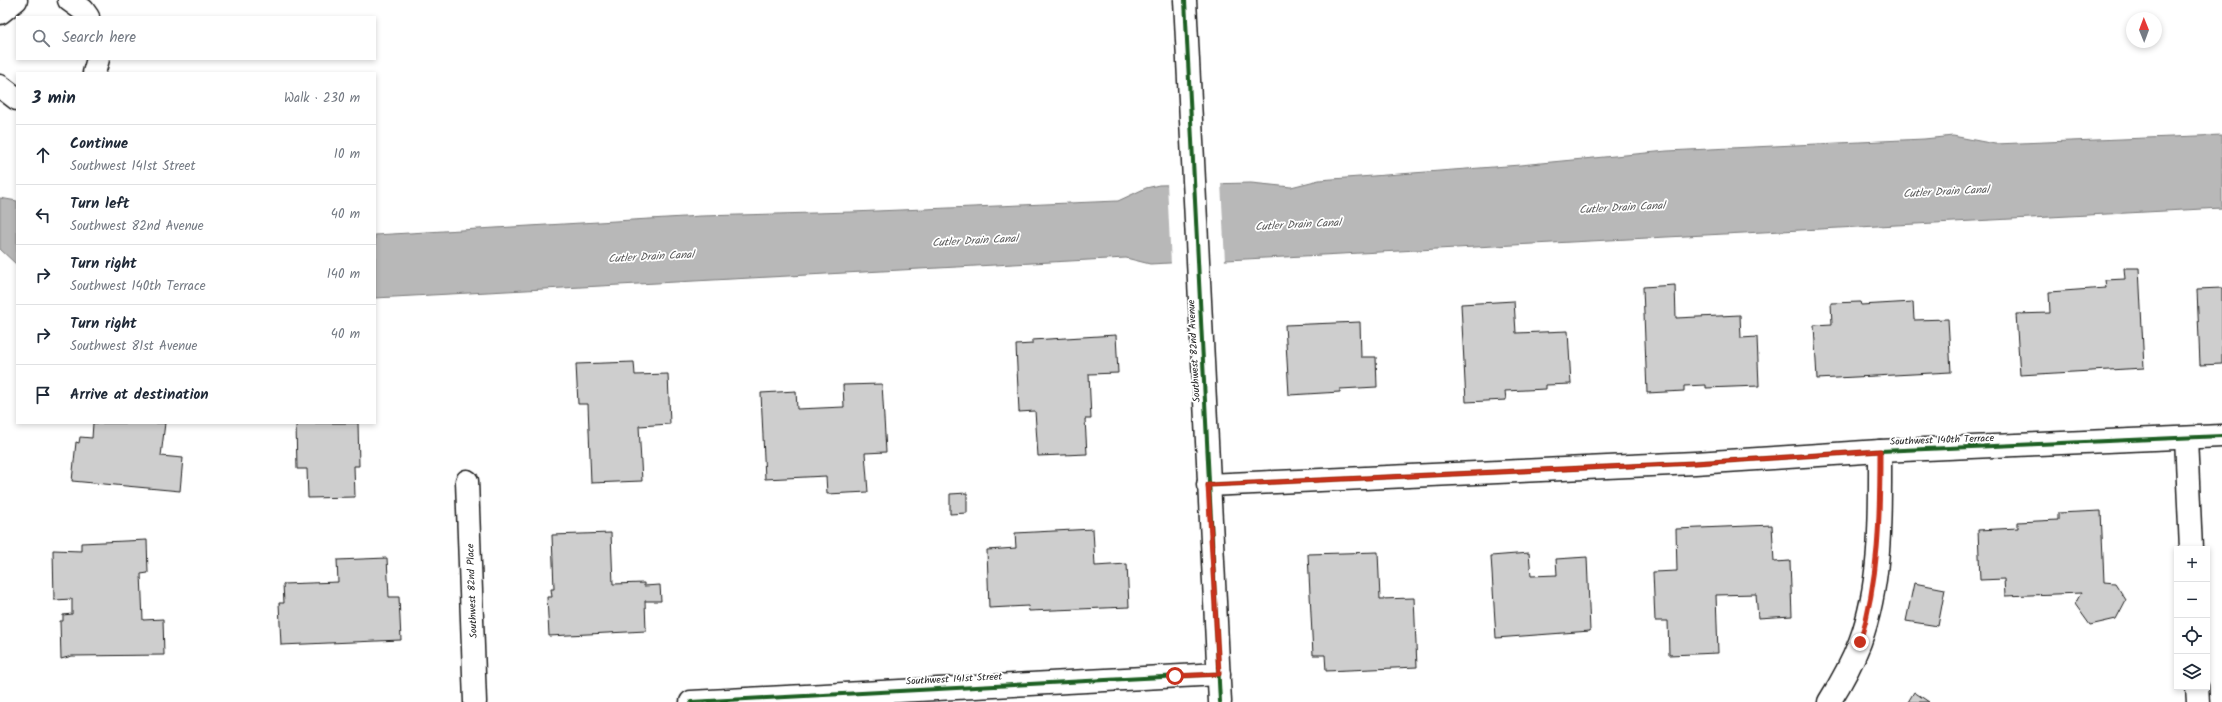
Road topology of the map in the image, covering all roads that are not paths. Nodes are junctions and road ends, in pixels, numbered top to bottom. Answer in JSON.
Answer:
{"nodes":[{"id":1,"x":16,"y":0,"type":"edge"},
{"id":2,"x":69,"y":0,"type":"edge"},
{"id":3,"x":1185,"y":0,"type":"edge"},
{"id":4,"x":0,"y":13,"type":"edge"},
{"id":5,"x":87,"y":16,"type":"edge"},
{"id":6,"x":98,"y":60,"type":"edge"},
{"id":7,"x":94,"y":72,"type":"edge"},
{"id":8,"x":0,"y":86,"type":"edge"},
{"id":9,"x":16,"y":98,"type":"edge"},
{"id":10,"x":2222,"y":436,"type":"edge"},
{"id":11,"x":2186,"y":438,"type":"junction"},
{"id":12,"x":1880,"y":451,"type":"junction"},
{"id":13,"x":467,"y":481,"type":"dead end"},
{"id":14,"x":1208,"y":485,"type":"junction"},
{"id":15,"x":2191,"y":546,"type":"edge"},
{"id":16,"x":1219,"y":674,"type":"junction"},
{"id":17,"x":2197,"y":690,"type":"edge"},
{"id":18,"x":475,"y":702,"type":"edge"},
{"id":19,"x":691,"y":702,"type":"edge"},
{"id":20,"x":1220,"y":702,"type":"edge"},
{"id":21,"x":1829,"y":702,"type":"edge"},
{"id":22,"x":2198,"y":702,"type":"edge"}],
"edges":[{"from":1,"to":4,"type":"street"},
{"from":2,"to":5,"type":"street"},
{"from":3,"to":14,"type":"street","name":"Southwest 82nd Avenue"},
{"from":6,"to":7,"type":"street"},
{"from":8,"to":9,"type":"street"},
{"from":10,"to":11,"type":"street","name":"Southwest 140th Terrace"},
{"from":11,"to":12,"type":"street","name":"Southwest 140th Terrace"},
{"from":11,"to":15,"type":"street"},
{"from":12,"to":14,"type":"street","name":"Southwest 140th Terrace"},
{"from":12,"to":21,"type":"street"},
{"from":13,"to":18,"type":"street","name":"Southwest 82nd Place"},
{"from":14,"to":16,"type":"street","name":"Southwest 82nd Avenue"},
{"from":16,"to":19,"type":"street","name":"Southwest 141st Street"},
{"from":16,"to":20,"type":"street","name":"Southwest 82nd Avenue"},
{"from":17,"to":22,"type":"street"}]}
